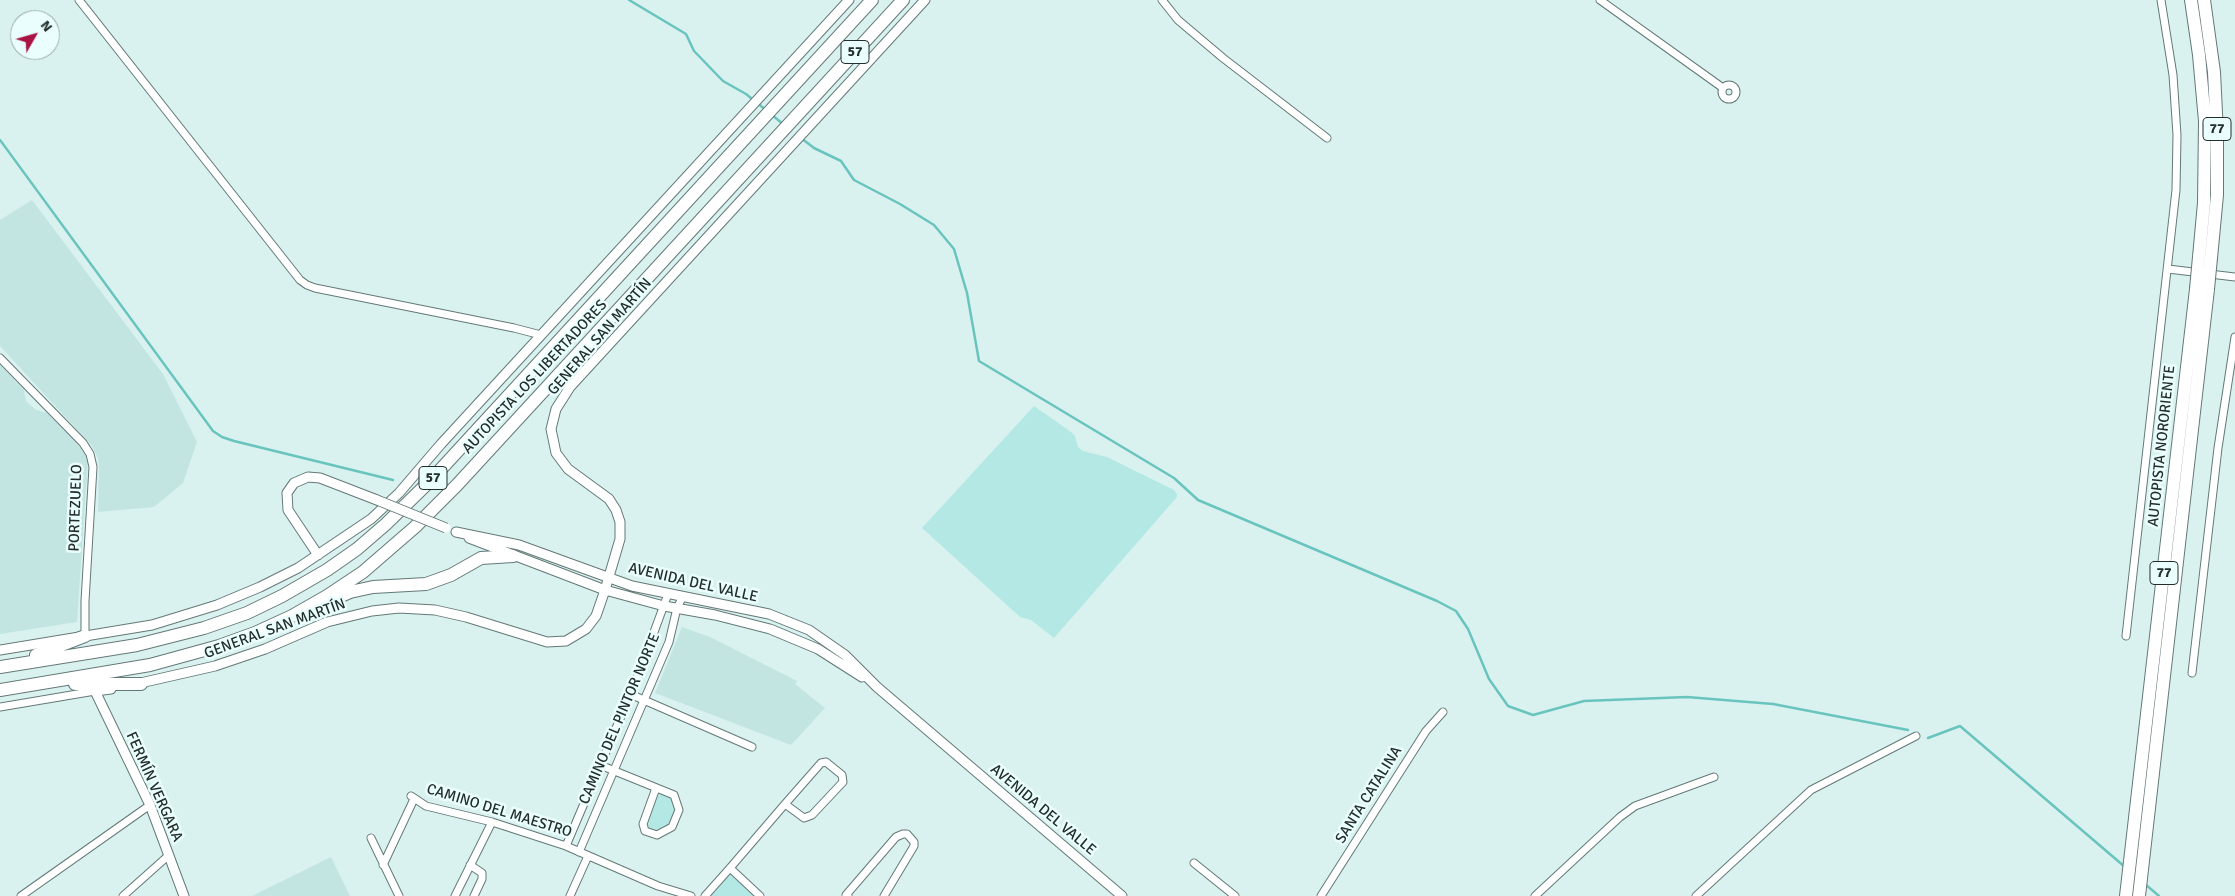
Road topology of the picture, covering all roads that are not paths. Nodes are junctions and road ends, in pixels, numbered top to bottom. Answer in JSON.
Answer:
{"nodes":[{"id":1,"x":79,"y":0,"type":"edge"},
{"id":2,"x":849,"y":0,"type":"edge"},
{"id":3,"x":872,"y":0,"type":"edge"},
{"id":4,"x":903,"y":0,"type":"edge"},
{"id":5,"x":925,"y":0,"type":"edge"},
{"id":6,"x":1162,"y":0,"type":"edge"},
{"id":7,"x":1600,"y":0,"type":"edge"},
{"id":8,"x":2161,"y":0,"type":"edge"},
{"id":9,"x":2191,"y":0,"type":"edge"},
{"id":10,"x":2204,"y":0,"type":"edge"},
{"id":11,"x":1723,"y":88,"type":"dead end"},
{"id":12,"x":1327,"y":138,"type":"dead end"},
{"id":13,"x":2205,"y":257,"type":"junction"},
{"id":14,"x":2168,"y":269,"type":"junction"},
{"id":15,"x":2235,"y":277,"type":"edge"},
{"id":16,"x":2202,"y":289,"type":"junction"},
{"id":17,"x":541,"y":335,"type":"junction"},
{"id":18,"x":2235,"y":337,"type":"edge"},
{"id":19,"x":0,"y":358,"type":"edge"},
{"id":20,"x":456,"y":532,"type":"junction"},
{"id":21,"x":318,"y":555,"type":"junction"},
{"id":22,"x":513,"y":556,"type":"junction"},
{"id":23,"x":609,"y":577,"type":"junction"},
{"id":24,"x":606,"y":590,"type":"junction"},
{"id":25,"x":668,"y":594,"type":"junction"},
{"id":26,"x":683,"y":596,"type":"junction"},
{"id":27,"x":664,"y":606,"type":"junction"},
{"id":28,"x":677,"y":608,"type":"junction"},
{"id":29,"x":292,"y":616,"type":"junction"},
{"id":30,"x":85,"y":636,"type":"junction"},
{"id":31,"x":2126,"y":636,"type":"dead end"},
{"id":32,"x":0,"y":650,"type":"edge"},
{"id":33,"x":2,"y":667,"type":"edge"},
{"id":34,"x":2192,"y":673,"type":"dead end"},
{"id":35,"x":40,"y":683,"type":"junction"},
{"id":36,"x":141,"y":684,"type":"junction"},
{"id":37,"x":877,"y":687,"type":"junction"},
{"id":38,"x":0,"y":690,"type":"edge"},
{"id":39,"x":95,"y":691,"type":"junction"},
{"id":40,"x":630,"y":694,"type":"junction"},
{"id":41,"x":644,"y":700,"type":"junction"},
{"id":42,"x":0,"y":707,"type":"edge"},
{"id":43,"x":1443,"y":712,"type":"dead end"},
{"id":44,"x":1916,"y":736,"type":"dead end"},
{"id":45,"x":752,"y":746,"type":"dead end"},
{"id":46,"x":600,"y":765,"type":"junction"},
{"id":47,"x":614,"y":770,"type":"junction"},
{"id":48,"x":1714,"y":777,"type":"dead end"},
{"id":49,"x":656,"y":788,"type":"junction"},
{"id":50,"x":150,"y":804,"type":"junction"},
{"id":51,"x":785,"y":804,"type":"junction"},
{"id":52,"x":492,"y":822,"type":"junction"},
{"id":53,"x":371,"y":838,"type":"dead end"},
{"id":54,"x":566,"y":846,"type":"junction"},
{"id":55,"x":579,"y":852,"type":"junction"},
{"id":56,"x":169,"y":855,"type":"junction"},
{"id":57,"x":588,"y":856,"type":"junction"},
{"id":58,"x":1194,"y":863,"type":"dead end"},
{"id":59,"x":383,"y":865,"type":"junction"},
{"id":60,"x":470,"y":865,"type":"junction"},
{"id":61,"x":730,"y":868,"type":"junction"},
{"id":62,"x":679,"y":894,"type":"edge"},
{"id":63,"x":21,"y":896,"type":"edge"},
{"id":64,"x":123,"y":896,"type":"edge"},
{"id":65,"x":184,"y":896,"type":"edge"},
{"id":66,"x":399,"y":896,"type":"edge"},
{"id":67,"x":455,"y":896,"type":"edge"},
{"id":68,"x":474,"y":896,"type":"edge"},
{"id":69,"x":570,"y":896,"type":"edge"},
{"id":70,"x":691,"y":896,"type":"edge"},
{"id":71,"x":705,"y":896,"type":"edge"},
{"id":72,"x":760,"y":896,"type":"edge"},
{"id":73,"x":846,"y":896,"type":"edge"},
{"id":74,"x":884,"y":896,"type":"edge"},
{"id":75,"x":1122,"y":896,"type":"edge"},
{"id":76,"x":1235,"y":896,"type":"edge"},
{"id":77,"x":1321,"y":896,"type":"edge"},
{"id":78,"x":1535,"y":896,"type":"edge"},
{"id":79,"x":1696,"y":896,"type":"edge"},
{"id":80,"x":2126,"y":896,"type":"edge"},
{"id":81,"x":2139,"y":896,"type":"edge"}],
"edges":[{"from":1,"to":17,"type":"street"},
{"from":2,"to":17,"type":"street"},
{"from":3,"to":33,"type":"highway","name":"AUTOPISTA LOS LIBERTADORES","number":"57"},
{"from":4,"to":29,"type":"highway","name":"AUTOPISTA LOS LIBERTADORES","number":"57"},
{"from":5,"to":23,"type":"street","name":"GENERAL SAN MARTÍN"},
{"from":6,"to":12,"type":"street"},
{"from":7,"to":11,"type":"street"},
{"from":8,"to":14,"type":"street"},
{"from":9,"to":13,"type":"highway","name":"AUTOPISTA NORORIENTE","number":"77"},
{"from":10,"to":13,"type":"highway","name":"AUTOPISTA NORORIENTE","number":"77"},
{"from":13,"to":16,"type":"highway","name":"AUTOPISTA NORORIENTE","number":"77","bridge":true},
{"from":14,"to":15,"type":"street"},
{"from":14,"to":31,"type":"street"},
{"from":16,"to":80,"type":"highway","name":"AUTOPISTA NORORIENTE","number":"77"},
{"from":16,"to":81,"type":"highway","name":"AUTOPISTA NORORIENTE","number":"77"},
{"from":17,"to":21,"type":"street"},
{"from":18,"to":34,"type":"street"},
{"from":19,"to":30,"type":"street","name":"PORTEZUELO"},
{"from":20,"to":21,"type":"street","name":"AVENIDA DEL VALLE","bridge":true},
{"from":20,"to":22,"type":"street","name":"AVENIDA DEL VALLE"},
{"from":20,"to":23,"type":"street","name":"AVENIDA DEL VALLE"},
{"from":21,"to":30,"type":"street"},
{"from":22,"to":24,"type":"street","name":"AVENIDA DEL VALLE"},
{"from":22,"to":29,"type":"highway"},
{"from":23,"to":24,"type":"street","name":"GENERAL SAN MARTÍN"},
{"from":23,"to":25,"type":"street","name":"AVENIDA DEL VALLE"},
{"from":24,"to":27,"type":"street","name":"AVENIDA DEL VALLE"},
{"from":24,"to":36,"type":"street","name":"GENERAL SAN MARTÍN"},
{"from":25,"to":26,"type":"street","name":"AVENIDA DEL VALLE"},
{"from":25,"to":27,"type":"street","name":"CAMINO DEL PINTOR NORTE"},
{"from":26,"to":28,"type":"street","name":"CAMINO DEL PINTOR NORTE"},
{"from":26,"to":37,"type":"street","name":"AVENIDA DEL VALLE"},
{"from":27,"to":28,"type":"street","name":"AVENIDA DEL VALLE"},
{"from":27,"to":40,"type":"street","name":"CAMINO DEL PINTOR NORTE"},
{"from":28,"to":37,"type":"street","name":"AVENIDA DEL VALLE"},
{"from":28,"to":41,"type":"street","name":"CAMINO DEL PINTOR NORTE"},
{"from":29,"to":35,"type":"highway","name":"AUTOPISTA LOS LIBERTADORES","number":"57"},
{"from":30,"to":32,"type":"street"},
{"from":30,"to":33,"type":"highway"},
{"from":35,"to":36,"type":"highway"},
{"from":35,"to":38,"type":"highway","name":"AUTOPISTA LOS LIBERTADORES","number":"57"},
{"from":36,"to":39,"type":"street","name":"GENERAL SAN MARTÍN"},
{"from":37,"to":75,"type":"street","name":"AVENIDA DEL VALLE"},
{"from":39,"to":42,"type":"street","name":"GENERAL SAN MARTÍN"},
{"from":39,"to":50,"type":"street","name":"FERMÍN VERGARA"},
{"from":40,"to":41,"type":"street"},
{"from":40,"to":46,"type":"street","name":"CAMINO DEL PINTOR NORTE"},
{"from":41,"to":45,"type":"street"},
{"from":41,"to":47,"type":"street","name":"CAMINO DEL PINTOR NORTE"},
{"from":43,"to":77,"type":"street","name":"SANTA CATALINA"},
{"from":44,"to":79,"type":"street"},
{"from":46,"to":47,"type":"street"},
{"from":46,"to":54,"type":"street","name":"CAMINO DEL PINTOR NORTE"},
{"from":47,"to":49,"type":"street"},
{"from":47,"to":55,"type":"street","name":"CAMINO DEL PINTOR NORTE"},
{"from":48,"to":78,"type":"street"},
{"from":49,"to":49,"type":"street"},
{"from":50,"to":56,"type":"street","name":"FERMÍN VERGARA"},
{"from":50,"to":63,"type":"street"},
{"from":51,"to":51,"type":"street"},
{"from":51,"to":61,"type":"street"},
{"from":52,"to":54,"type":"street","name":"CAMINO DEL MAESTRO"},
{"from":52,"to":59,"type":"street","name":"CAMINO DEL MAESTRO"},
{"from":52,"to":60,"type":"street"},
{"from":53,"to":59,"type":"street"},
{"from":54,"to":55,"type":"street","name":"CAMINO DEL MAESTRO"},
{"from":55,"to":57,"type":"street","name":"CAMINO DEL MAESTRO"},
{"from":56,"to":64,"type":"street"},
{"from":56,"to":65,"type":"street","name":"FERMÍN VERGARA"},
{"from":57,"to":62,"type":"street","name":"CAMINO DEL MAESTRO"},
{"from":57,"to":69,"type":"street"},
{"from":58,"to":76,"type":"street"},
{"from":59,"to":66,"type":"street"},
{"from":60,"to":67,"type":"street"},
{"from":60,"to":68,"type":"street"},
{"from":61,"to":71,"type":"street"},
{"from":61,"to":72,"type":"street"},
{"from":62,"to":70,"type":"street","name":"CAMINO DEL MAESTRO"},
{"from":73,"to":74,"type":"street"}]}
